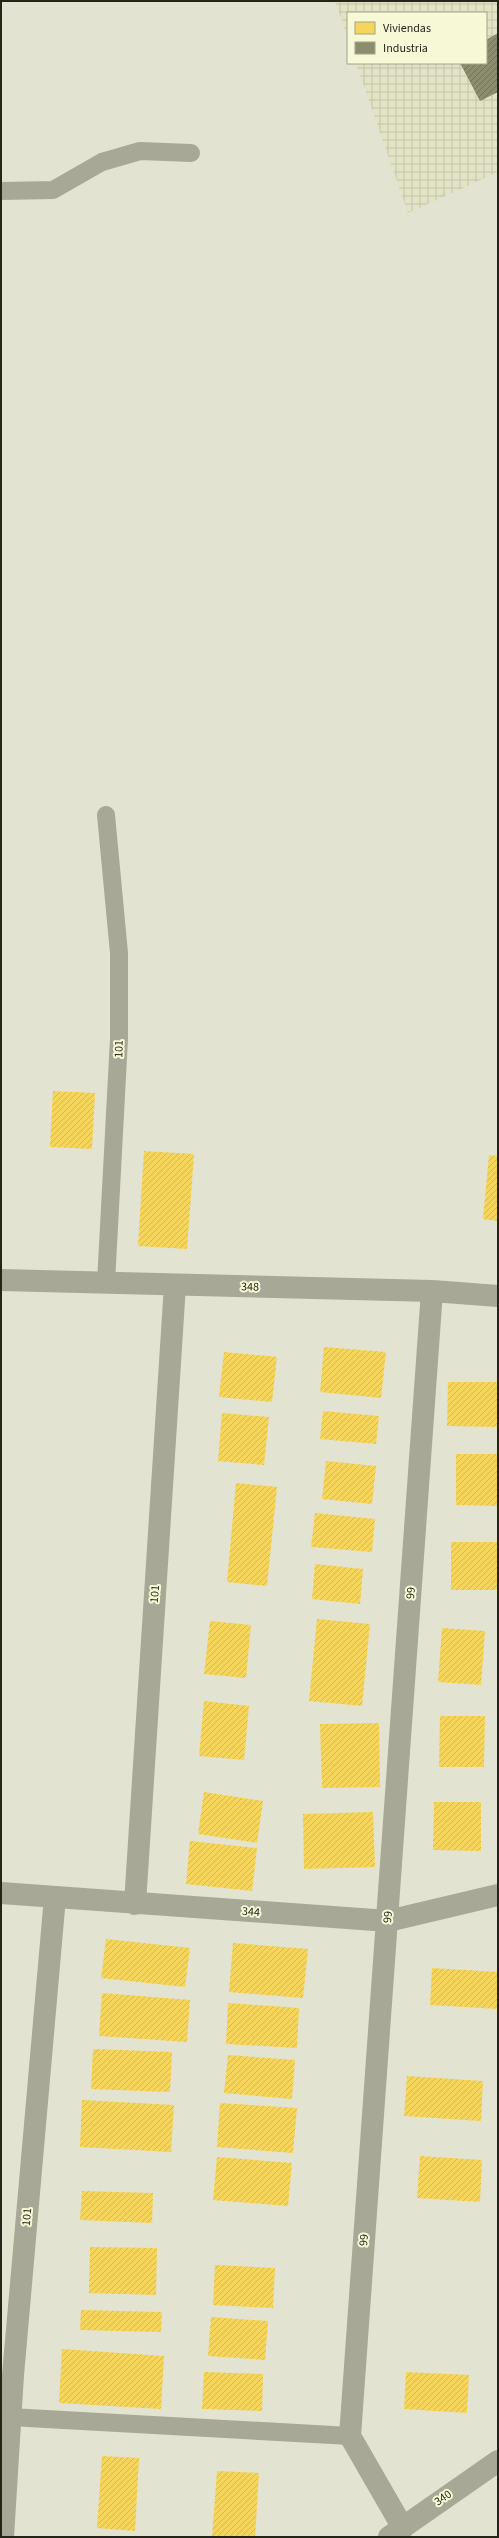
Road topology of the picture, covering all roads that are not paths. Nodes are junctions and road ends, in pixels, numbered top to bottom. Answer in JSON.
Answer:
{"nodes":[{"id":1,"x":191,"y":153,"type":"dead end"},
{"id":2,"x":1,"y":191,"type":"edge"},
{"id":3,"x":106,"y":815,"type":"dead end"},
{"id":4,"x":1,"y":1280,"type":"edge"},
{"id":5,"x":106,"y":1283,"type":"junction"},
{"id":6,"x":175,"y":1285,"type":"junction"},
{"id":7,"x":432,"y":1291,"type":"junction"},
{"id":8,"x":498,"y":1296,"type":"edge"},
{"id":9,"x":1,"y":1893,"type":"edge"},
{"id":10,"x":498,"y":1895,"type":"edge"},
{"id":11,"x":55,"y":1898,"type":"junction"},
{"id":12,"x":135,"y":1904,"type":"junction"},
{"id":13,"x":388,"y":1921,"type":"junction"},
{"id":14,"x":7,"y":2375,"type":"edge"},
{"id":15,"x":10,"y":2417,"type":"junction"},
{"id":16,"x":350,"y":2436,"type":"junction"},
{"id":17,"x":498,"y":2461,"type":"edge"},
{"id":18,"x":396,"y":2532,"type":"edge"},
{"id":19,"x":3,"y":2537,"type":"edge"}],
"edges":[{"from":1,"to":2,"type":"lane"},
{"from":3,"to":5,"type":"lane","name":"101"},
{"from":4,"to":5,"type":"street","name":"348"},
{"from":5,"to":6,"type":"street","name":"348"},
{"from":6,"to":7,"type":"street","name":"348"},
{"from":6,"to":12,"type":"street","name":"101"},
{"from":7,"to":8,"type":"street","name":"348"},
{"from":7,"to":13,"type":"street","name":"99"},
{"from":9,"to":11,"type":"street","name":"344"},
{"from":10,"to":13,"type":"street","name":"344"},
{"from":11,"to":12,"type":"street","name":"344"},
{"from":11,"to":14,"type":"street","name":"101"},
{"from":12,"to":13,"type":"street","name":"344"},
{"from":13,"to":16,"type":"street","name":"99"},
{"from":14,"to":15,"type":"street","name":"101"},
{"from":15,"to":16,"type":"lane"},
{"from":15,"to":19,"type":"street","name":"101"},
{"from":16,"to":18,"type":"street"},
{"from":17,"to":18,"type":"street","name":"340"}]}
